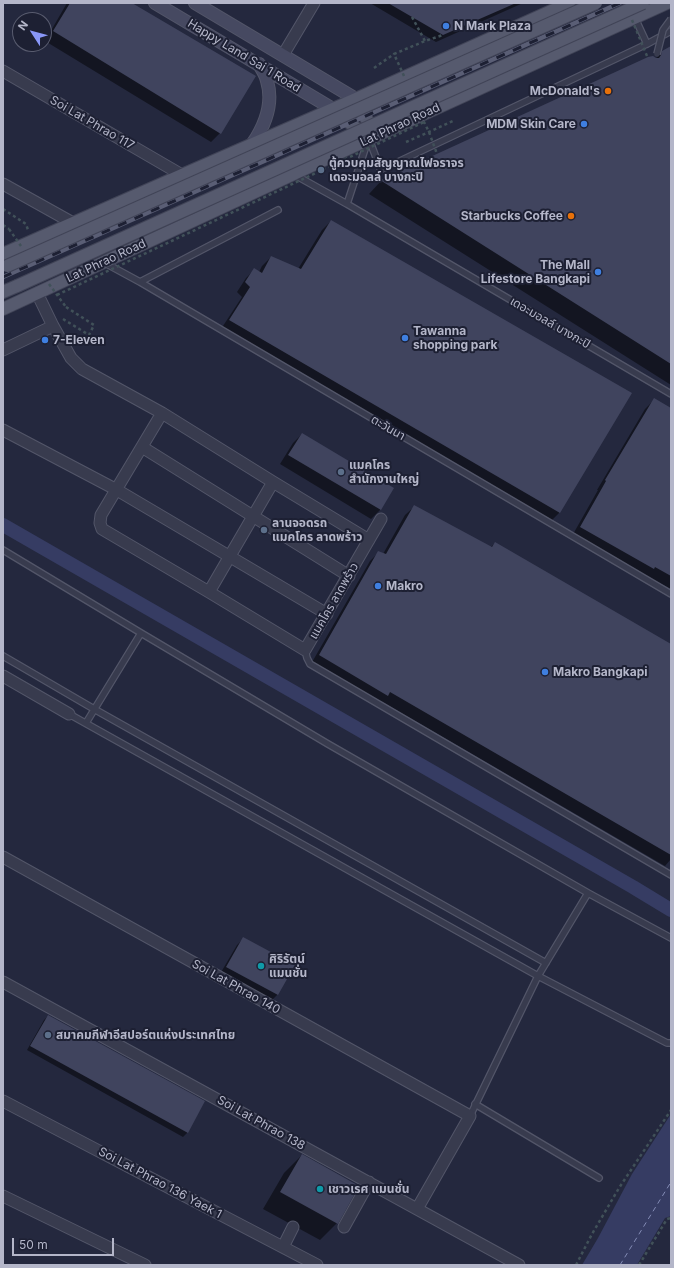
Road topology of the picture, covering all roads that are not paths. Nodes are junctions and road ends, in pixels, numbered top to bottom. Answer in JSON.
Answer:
{"nodes":[{"id":1,"x":155,"y":3,"type":"edge"},
{"id":2,"x":195,"y":3,"type":"edge"},
{"id":3,"x":314,"y":3,"type":"edge"},
{"id":4,"x":569,"y":3,"type":"edge"},
{"id":5,"x":596,"y":3,"type":"edge"},
{"id":6,"x":643,"y":3,"type":"edge"},
{"id":7,"x":667,"y":3,"type":"edge"},
{"id":8,"x":633,"y":17,"type":"junction"},
{"id":9,"x":671,"y":18,"type":"edge"},
{"id":10,"x":671,"y":32,"type":"edge"},
{"id":11,"x":647,"y":44,"type":"junction"},
{"id":12,"x":657,"y":54,"type":"dead end"},
{"id":13,"x":283,"y":55,"type":"junction"},
{"id":14,"x":259,"y":64,"type":"junction"},
{"id":15,"x":3,"y":71,"type":"edge"},
{"id":16,"x":356,"y":99,"type":"junction"},
{"id":17,"x":333,"y":109,"type":"junction"},
{"id":18,"x":372,"y":138,"type":"junction"},
{"id":19,"x":253,"y":143,"type":"junction"},
{"id":20,"x":182,"y":174,"type":"junction"},
{"id":21,"x":293,"y":174,"type":"junction"},
{"id":22,"x":3,"y":184,"type":"edge"},
{"id":23,"x":347,"y":204,"type":"junction"},
{"id":24,"x":278,"y":210,"type":"dead end"},
{"id":25,"x":73,"y":223,"type":"junction"},
{"id":26,"x":3,"y":254,"type":"edge"},
{"id":27,"x":104,"y":262,"type":"junction"},
{"id":28,"x":5,"y":267,"type":"edge"},
{"id":29,"x":140,"y":282,"type":"junction"},
{"id":30,"x":3,"y":292,"type":"edge"},
{"id":31,"x":38,"y":293,"type":"junction"},
{"id":32,"x":3,"y":309,"type":"edge"},
{"id":33,"x":53,"y":326,"type":"junction"},
{"id":34,"x":3,"y":350,"type":"edge"},
{"id":35,"x":671,"y":394,"type":"edge"},
{"id":36,"x":162,"y":413,"type":"junction"},
{"id":37,"x":3,"y":430,"type":"edge"},
{"id":38,"x":142,"y":447,"type":"junction"},
{"id":39,"x":273,"y":482,"type":"junction"},
{"id":40,"x":117,"y":490,"type":"junction"},
{"id":41,"x":253,"y":516,"type":"junction"},
{"id":42,"x":381,"y":519,"type":"dead end"},
{"id":43,"x":370,"y":540,"type":"junction"},
{"id":44,"x":3,"y":550,"type":"edge"},
{"id":45,"x":230,"y":556,"type":"junction"},
{"id":46,"x":349,"y":576,"type":"junction"},
{"id":47,"x":210,"y":592,"type":"junction"},
{"id":48,"x":671,"y":594,"type":"edge"},
{"id":49,"x":327,"y":614,"type":"junction"},
{"id":50,"x":141,"y":634,"type":"junction"},
{"id":51,"x":305,"y":650,"type":"junction"},
{"id":52,"x":3,"y":656,"type":"edge"},
{"id":53,"x":3,"y":676,"type":"edge"},
{"id":54,"x":94,"y":709,"type":"junction"},
{"id":55,"x":69,"y":714,"type":"joint"},
{"id":56,"x":86,"y":723,"type":"junction"},
{"id":57,"x":3,"y":857,"type":"edge"},
{"id":58,"x":671,"y":875,"type":"edge"},
{"id":59,"x":588,"y":893,"type":"junction"},
{"id":60,"x":671,"y":938,"type":"edge"},
{"id":61,"x":546,"y":963,"type":"junction"},
{"id":62,"x":538,"y":976,"type":"junction"},
{"id":63,"x":3,"y":982,"type":"edge"},
{"id":64,"x":671,"y":1043,"type":"edge"},
{"id":65,"x":3,"y":1101,"type":"edge"},
{"id":66,"x":475,"y":1104,"type":"junction"},
{"id":67,"x":470,"y":1116,"type":"junction"},
{"id":68,"x":599,"y":1178,"type":"dead end"},
{"id":69,"x":369,"y":1182,"type":"junction"},
{"id":70,"x":3,"y":1196,"type":"edge"},
{"id":71,"x":417,"y":1209,"type":"junction"},
{"id":72,"x":293,"y":1227,"type":"dead end"},
{"id":73,"x":344,"y":1227,"type":"dead end"},
{"id":74,"x":283,"y":1247,"type":"junction"},
{"id":75,"x":145,"y":1265,"type":"edge"},
{"id":76,"x":317,"y":1265,"type":"edge"},
{"id":77,"x":519,"y":1265,"type":"edge"}],
"edges":[{"from":1,"to":14,"type":"street","name":"Happy Land Sai 1 Road"},
{"from":2,"to":13,"type":"street","name":"Happy Land Sai 1 Road"},
{"from":3,"to":13,"type":"street"},
{"from":4,"to":16,"type":"main road"},
{"from":5,"to":28,"type":"main road","bridge":true},
{"from":6,"to":30,"type":"main road","bridge":true},
{"from":7,"to":8,"type":"main road","name":"Lat Phrao Road"},
{"from":8,"to":11,"type":"lane"},
{"from":8,"to":18,"type":"main road","name":"Lat Phrao Road"},
{"from":9,"to":12,"type":"lane","bridge":true},
{"from":10,"to":11,"type":"lane"},
{"from":11,"to":18,"type":"lane"},
{"from":13,"to":16,"type":"street","name":"Happy Land Sai 1 Road"},
{"from":14,"to":17,"type":"street","name":"Happy Land Sai 1 Road"},
{"from":14,"to":19,"type":"street"},
{"from":15,"to":20,"type":"street","name":"Soi Lat Phrao 117"},
{"from":16,"to":17,"type":"main road"},
{"from":16,"to":18,"type":"main road"},
{"from":17,"to":18,"type":"main road"},
{"from":17,"to":19,"type":"main road"},
{"from":18,"to":21,"type":"main road","name":"Lat Phrao Road"},
{"from":18,"to":23,"type":"lane"},
{"from":19,"to":20,"type":"main road"},
{"from":20,"to":25,"type":"main road"},
{"from":21,"to":23,"type":"lane","name":"เดอะมอลล์ บางกะปิ"},
{"from":21,"to":27,"type":"main road","name":"Lat Phrao Road"},
{"from":22,"to":25,"type":"street"},
{"from":23,"to":35,"type":"lane","name":"เดอะมอลล์ บางกะปิ"},
{"from":24,"to":29,"type":"lane"},
{"from":25,"to":26,"type":"main road"},
{"from":27,"to":29,"type":"lane","name":"ตะวันนา"},
{"from":27,"to":31,"type":"main road","name":"Lat Phrao Road"},
{"from":29,"to":48,"type":"lane","name":"ตะวันนา"},
{"from":31,"to":32,"type":"main road","name":"Lat Phrao Road"},
{"from":31,"to":33,"type":"street"},
{"from":33,"to":34,"type":"street"},
{"from":33,"to":36,"type":"street"},
{"from":36,"to":38,"type":"street","name":"แมคโคร ลาดพร้าว"},
{"from":36,"to":39,"type":"street"},
{"from":37,"to":40,"type":"street"},
{"from":38,"to":40,"type":"street","name":"แมคโคร ลาดพร้าว"},
{"from":38,"to":41,"type":"street"},
{"from":39,"to":41,"type":"street"},
{"from":39,"to":43,"type":"street"},
{"from":40,"to":45,"type":"street"},
{"from":40,"to":47,"type":"street","name":"แมคโคร ลาดพร้าว"},
{"from":41,"to":45,"type":"street"},
{"from":41,"to":46,"type":"street"},
{"from":42,"to":43,"type":"street","name":"แมคโคร ลาดพร้าว"},
{"from":43,"to":46,"type":"street","name":"แมคโคร ลาดพร้าว"},
{"from":44,"to":50,"type":"lane"},
{"from":45,"to":47,"type":"street"},
{"from":45,"to":49,"type":"street"},
{"from":46,"to":49,"type":"street","name":"แมคโคร ลาดพร้าว"},
{"from":47,"to":51,"type":"street","name":"แมคโคร ลาดพร้าว"},
{"from":49,"to":51,"type":"street","name":"แมคโคร ลาดพร้าว"},
{"from":50,"to":54,"type":"lane"},
{"from":50,"to":59,"type":"lane"},
{"from":51,"to":58,"type":"lane"},
{"from":52,"to":54,"type":"lane"},
{"from":53,"to":55,"type":"street"},
{"from":54,"to":56,"type":"lane"},
{"from":54,"to":61,"type":"lane"},
{"from":55,"to":56,"type":"lane"},
{"from":56,"to":62,"type":"lane"},
{"from":57,"to":67,"type":"street","name":"Soi Lat Phrao 140"},
{"from":59,"to":60,"type":"lane"},
{"from":59,"to":61,"type":"lane"},
{"from":61,"to":62,"type":"lane"},
{"from":62,"to":64,"type":"lane"},
{"from":62,"to":66,"type":"lane"},
{"from":63,"to":69,"type":"street","name":"Soi Lat Phrao 138"},
{"from":65,"to":74,"type":"street","name":"Soi Lat Phrao 136 Yaek 1"},
{"from":66,"to":67,"type":"lane"},
{"from":66,"to":68,"type":"lane"},
{"from":67,"to":71,"type":"street"},
{"from":69,"to":71,"type":"street","name":"Soi Lat Phrao 138"},
{"from":69,"to":73,"type":"street"},
{"from":70,"to":75,"type":"street"},
{"from":71,"to":77,"type":"street","name":"Soi Lat Phrao 138"},
{"from":72,"to":74,"type":"street"},
{"from":74,"to":76,"type":"street","name":"Soi Lat Phrao 136 Yaek 1"}]}
